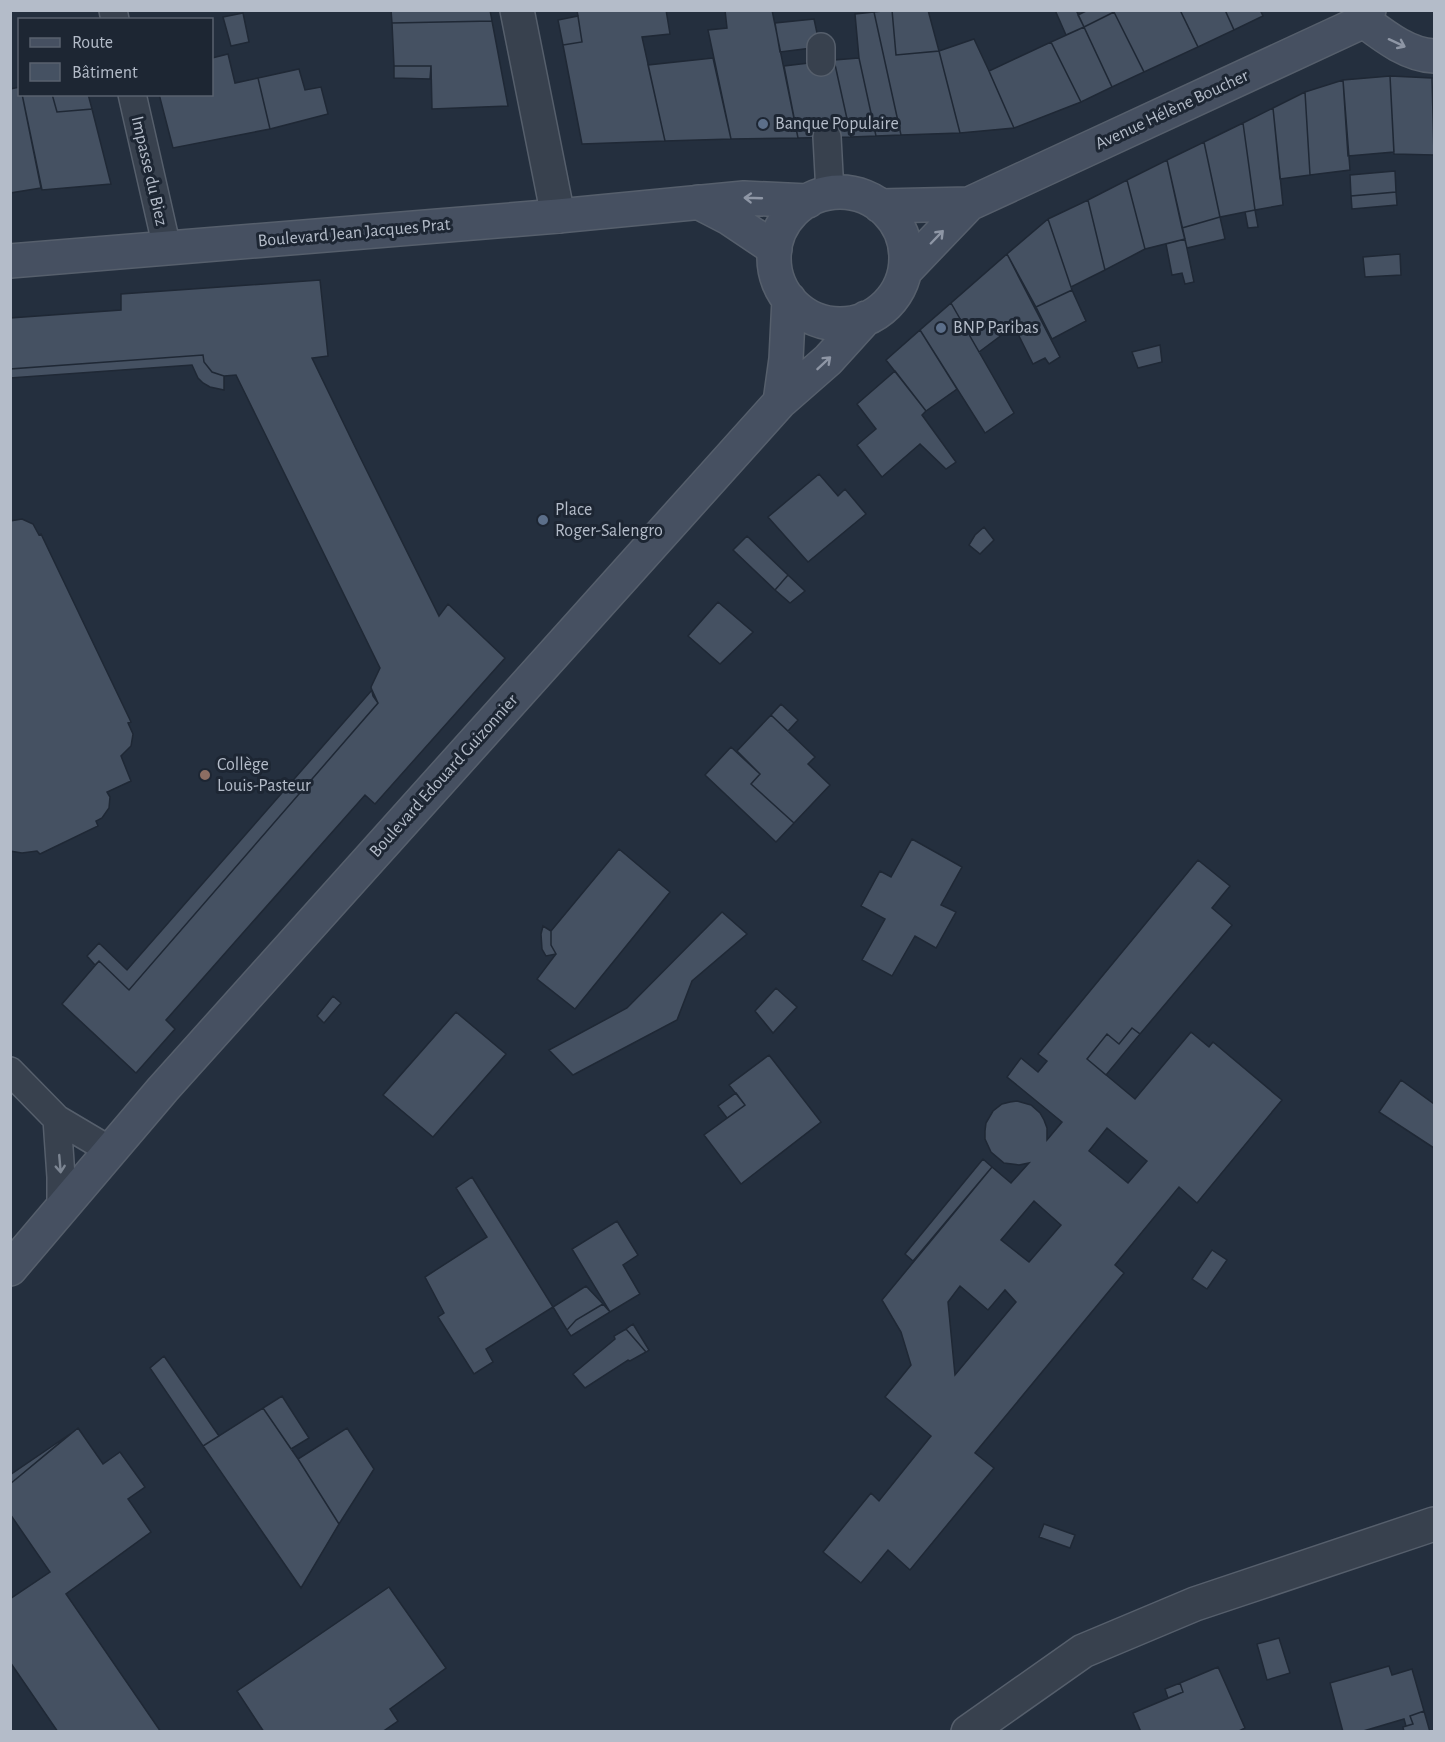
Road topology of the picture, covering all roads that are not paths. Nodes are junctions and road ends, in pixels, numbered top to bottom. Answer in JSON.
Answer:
{"nodes":[{"id":1,"x":517,"y":10,"type":"edge"},
{"id":2,"x":1365,"y":14,"type":"edge"},
{"id":3,"x":1434,"y":56,"type":"edge"},
{"id":4,"x":132,"y":96,"type":"edge"},
{"id":5,"x":827,"y":137,"type":"dead end"},
{"id":6,"x":819,"y":197,"type":"junction"},
{"id":7,"x":698,"y":202,"type":"junction"},
{"id":8,"x":969,"y":204,"type":"junction"},
{"id":9,"x":880,"y":206,"type":"junction"},
{"id":10,"x":558,"y":216,"type":"junction"},
{"id":11,"x":167,"y":248,"type":"junction"},
{"id":12,"x":775,"y":249,"type":"junction"},
{"id":13,"x":10,"y":261,"type":"edge"},
{"id":14,"x":904,"y":271,"type":"junction"},
{"id":15,"x":789,"y":299,"type":"junction"},
{"id":16,"x":866,"y":318,"type":"junction"},
{"id":17,"x":780,"y":402,"type":"junction"},
{"id":18,"x":10,"y":1071,"type":"edge"},
{"id":19,"x":57,"y":1119,"type":"junction"},
{"id":20,"x":111,"y":1151,"type":"junction"},
{"id":21,"x":61,"y":1210,"type":"junction"},
{"id":22,"x":10,"y":1269,"type":"edge"},
{"id":23,"x":1434,"y":1524,"type":"edge"},
{"id":24,"x":968,"y":1731,"type":"edge"}],
"edges":[{"from":1,"to":10,"type":"street"},
{"from":2,"to":3,"type":"main road","one_way":true},
{"from":2,"to":8,"type":"main road","name":"Avenue Hélène Boucher"},
{"from":4,"to":11,"type":"lane","name":"Impasse du Biez"},
{"from":5,"to":6,"type":"lane"},
{"from":6,"to":7,"type":"main road","name":"Boulevard Jean Jacques Prat","one_way":true},
{"from":6,"to":9,"type":"main road"},
{"from":6,"to":12,"type":"main road"},
{"from":7,"to":10,"type":"main road","name":"Boulevard Jean Jacques Prat"},
{"from":7,"to":12,"type":"main road"},
{"from":8,"to":9,"type":"main road","name":"Avenue Hélène Boucher"},
{"from":14,"to":8,"type":"main road","name":"Avenue Hélène Boucher","one_way":true},
{"from":9,"to":14,"type":"main road"},
{"from":10,"to":11,"type":"main road","name":"Boulevard Jean Jacques Prat"},
{"from":11,"to":13,"type":"main road","name":"Boulevard Jean Jacques Prat"},
{"from":12,"to":15,"type":"main road"},
{"from":14,"to":16,"type":"main road"},
{"from":15,"to":16,"type":"main road"},
{"from":15,"to":17,"type":"main road"},
{"from":17,"to":16,"type":"main road","name":"Boulevard Edouard Guizonnier","one_way":true},
{"from":17,"to":20,"type":"main road","name":"Boulevard Edouard Guizonnier"},
{"from":18,"to":19,"type":"lane"},
{"from":19,"to":20,"type":"lane"},
{"from":19,"to":21,"type":"lane","one_way":true},
{"from":20,"to":21,"type":"main road","name":"Boulevard Edouard Guizonnier"},
{"from":21,"to":22,"type":"main road","name":"Boulevard Edouard Guizonnier"},
{"from":23,"to":24,"type":"street"}]}
